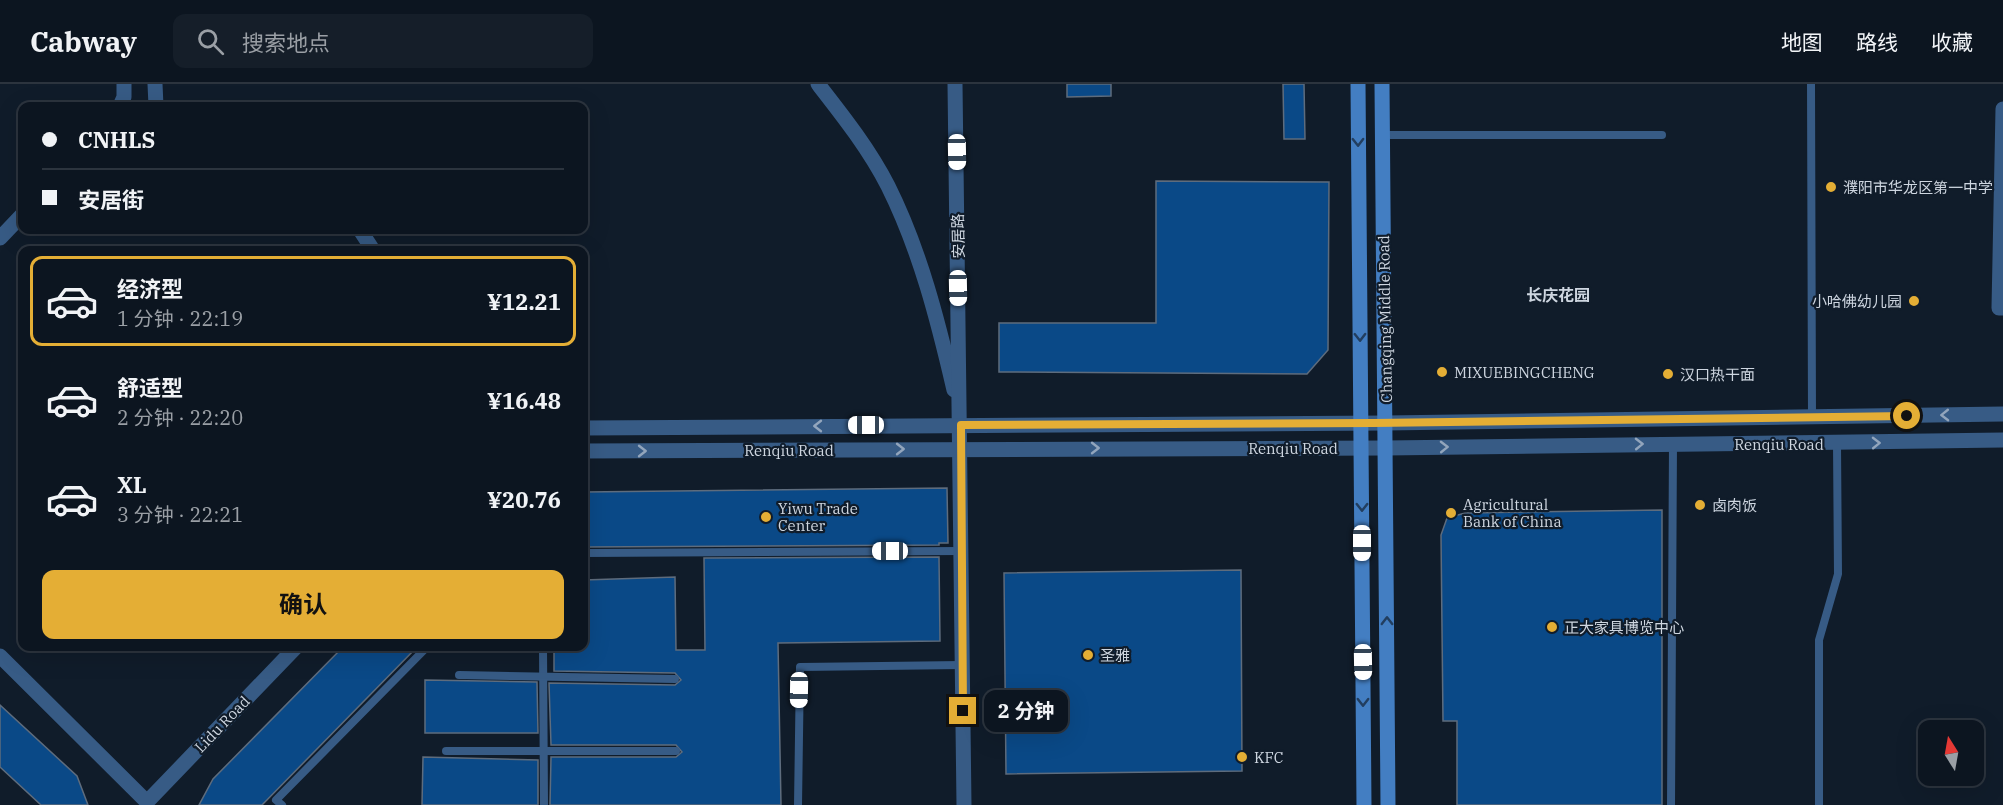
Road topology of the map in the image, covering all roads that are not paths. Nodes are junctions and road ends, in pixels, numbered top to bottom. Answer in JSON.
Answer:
{"nodes":[{"id":1,"x":124,"y":84,"type":"edge"},
{"id":2,"x":156,"y":84,"type":"edge"},
{"id":3,"x":818,"y":84,"type":"edge"},
{"id":4,"x":956,"y":84,"type":"edge"},
{"id":5,"x":1358,"y":84,"type":"edge"},
{"id":6,"x":1382,"y":84,"type":"edge"},
{"id":7,"x":1810,"y":84,"type":"edge"},
{"id":8,"x":122,"y":102,"type":"edge"},
{"id":9,"x":156,"y":102,"type":"edge"},
{"id":10,"x":2003,"y":109,"type":"edge"},
{"id":11,"x":1382,"y":135,"type":"junction"},
{"id":12,"x":1662,"y":135,"type":"dead end"},
{"id":13,"x":2002,"y":192,"type":"edge"},
{"id":14,"x":18,"y":219,"type":"edge"},
{"id":15,"x":0,"y":238,"type":"edge"},
{"id":16,"x":2003,"y":308,"type":"edge"},
{"id":17,"x":2003,"y":414,"type":"edge"},
{"id":18,"x":1812,"y":417,"type":"junction"},
{"id":19,"x":1361,"y":423,"type":"junction"},
{"id":20,"x":1386,"y":423,"type":"junction"},
{"id":21,"x":961,"y":425,"type":"junction"},
{"id":22,"x":588,"y":428,"type":"edge"},
{"id":23,"x":2003,"y":440,"type":"edge"},
{"id":24,"x":1673,"y":444,"type":"junction"},
{"id":25,"x":1837,"y":444,"type":"junction"},
{"id":26,"x":961,"y":448,"type":"junction"},
{"id":27,"x":1361,"y":448,"type":"junction"},
{"id":28,"x":1386,"y":448,"type":"junction"},
{"id":29,"x":588,"y":451,"type":"edge"},
{"id":30,"x":962,"y":551,"type":"junction"},
{"id":31,"x":588,"y":553,"type":"edge"},
{"id":32,"x":292,"y":651,"type":"edge"},
{"id":33,"x":423,"y":651,"type":"edge"},
{"id":34,"x":543,"y":651,"type":"edge"},
{"id":35,"x":0,"y":656,"type":"edge"},
{"id":36,"x":962,"y":665,"type":"junction"},
{"id":37,"x":459,"y":675,"type":"dead end"},
{"id":38,"x":543,"y":677,"type":"junction"},
{"id":39,"x":675,"y":679,"type":"dead end"},
{"id":40,"x":446,"y":751,"type":"dead end"},
{"id":41,"x":544,"y":751,"type":"junction"},
{"id":42,"x":676,"y":751,"type":"dead end"},
{"id":43,"x":147,"y":804,"type":"edge"},
{"id":44,"x":282,"y":805,"type":"edge"},
{"id":45,"x":544,"y":805,"type":"edge"},
{"id":46,"x":798,"y":805,"type":"edge"},
{"id":47,"x":964,"y":805,"type":"edge"},
{"id":48,"x":1364,"y":805,"type":"edge"},
{"id":49,"x":1388,"y":805,"type":"edge"},
{"id":50,"x":1671,"y":805,"type":"edge"},
{"id":51,"x":1819,"y":805,"type":"edge"}],
"edges":[{"from":1,"to":8,"type":"street"},
{"from":2,"to":9,"type":"street"},
{"from":3,"to":21,"type":"street"},
{"from":4,"to":21,"type":"street","name":"安居路"},
{"from":5,"to":19,"type":"main road","name":"Changqing Middle Road","one_way":true},
{"from":6,"to":11,"type":"main road","name":"Changqing Middle Road"},
{"from":7,"to":18,"type":"lane"},
{"from":10,"to":13,"type":"street"},
{"from":11,"to":12,"type":"lane"},
{"from":11,"to":20,"type":"main road","name":"Changqing Middle Road"},
{"from":13,"to":16,"type":"street"},
{"from":14,"to":15,"type":"street"},
{"from":17,"to":18,"type":"street","name":"Renqiu Road","one_way":true},
{"from":18,"to":20,"type":"street","name":"Renqiu Road"},
{"from":19,"to":20,"type":"street","name":"Renqiu Road"},
{"from":19,"to":21,"type":"street","name":"Renqiu Road"},
{"from":19,"to":27,"type":"main road","name":"Changqing Middle Road"},
{"from":20,"to":28,"type":"main road","name":"Changqing Middle Road"},
{"from":21,"to":22,"type":"street","name":"Renqiu Road","one_way":true},
{"from":21,"to":26,"type":"street"},
{"from":25,"to":23,"type":"street","name":"Renqiu Road","one_way":true},
{"from":24,"to":25,"type":"street","name":"Renqiu Road"},
{"from":28,"to":24,"type":"street","name":"Renqiu Road","one_way":true},
{"from":24,"to":50,"type":"lane"},
{"from":25,"to":51,"type":"lane"},
{"from":26,"to":27,"type":"street","name":"Renqiu Road","one_way":true},
{"from":29,"to":26,"type":"street","name":"Renqiu Road","one_way":true},
{"from":26,"to":30,"type":"street"},
{"from":27,"to":28,"type":"street","name":"Renqiu Road"},
{"from":27,"to":48,"type":"main road","name":"Changqing Middle Road","one_way":true},
{"from":49,"to":28,"type":"main road","name":"Changqing Middle Road","one_way":true},
{"from":30,"to":31,"type":"lane"},
{"from":30,"to":36,"type":"street"},
{"from":32,"to":43,"type":"street","name":"Lidu Road"},
{"from":33,"to":44,"type":"lane"},
{"from":34,"to":38,"type":"lane"},
{"from":35,"to":43,"type":"street","name":"Lidu Road"},
{"from":36,"to":46,"type":"lane"},
{"from":36,"to":47,"type":"street"},
{"from":37,"to":38,"type":"lane"},
{"from":38,"to":39,"type":"lane"},
{"from":38,"to":41,"type":"lane"},
{"from":40,"to":41,"type":"lane"},
{"from":41,"to":42,"type":"lane"},
{"from":41,"to":45,"type":"lane"}]}
